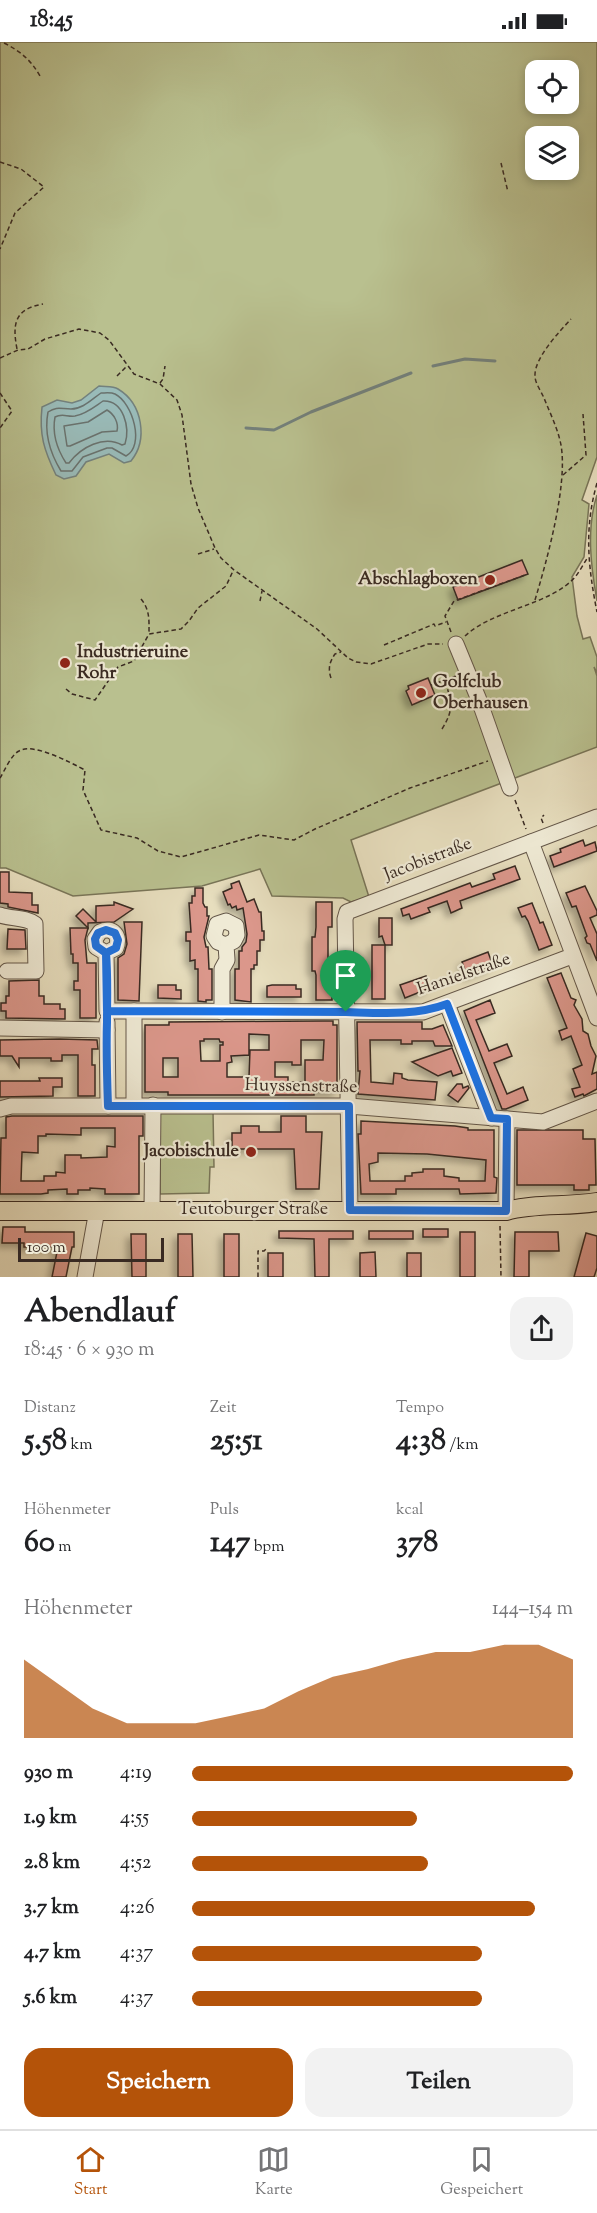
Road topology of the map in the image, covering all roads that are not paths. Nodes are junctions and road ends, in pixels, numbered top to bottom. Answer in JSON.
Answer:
{"nodes":[{"id":1,"x":456,"y":644,"type":"road end"},
{"id":2,"x":510,"y":788,"type":"road end"},
{"id":3,"x":597,"y":818,"type":"edge"},
{"id":4,"x":531,"y":842,"type":"junction"},
{"id":5,"x":0,"y":915,"type":"edge"},
{"id":6,"x":226,"y":945,"type":"dead end"},
{"id":7,"x":106,"y":953,"type":"dead end"},
{"id":8,"x":572,"y":956,"type":"junction"},
{"id":9,"x":7,"y":971,"type":"dead end"},
{"id":10,"x":447,"y":1004,"type":"junction"},
{"id":11,"x":107,"y":1011,"type":"junction"},
{"id":12,"x":134,"y":1011,"type":"junction"},
{"id":13,"x":222,"y":1012,"type":"junction"},
{"id":14,"x":346,"y":1012,"type":"junction"},
{"id":15,"x":597,"y":1018,"type":"edge"},
{"id":16,"x":0,"y":1028,"type":"edge"},
{"id":17,"x":106,"y":1030,"type":"junction"},
{"id":18,"x":597,"y":1101,"type":"edge"},
{"id":19,"x":134,"y":1105,"type":"junction"},
{"id":20,"x":153,"y":1105,"type":"junction"},
{"id":21,"x":108,"y":1106,"type":"junction"},
{"id":22,"x":349,"y":1106,"type":"junction"},
{"id":23,"x":0,"y":1109,"type":"edge"},
{"id":24,"x":491,"y":1118,"type":"junction"},
{"id":25,"x":507,"y":1119,"type":"junction"},
{"id":26,"x":597,"y":1202,"type":"edge"},
{"id":27,"x":97,"y":1210,"type":"junction"},
{"id":28,"x":152,"y":1210,"type":"junction"},
{"id":29,"x":350,"y":1210,"type":"junction"},
{"id":30,"x":503,"y":1210,"type":"junction"},
{"id":31,"x":597,"y":1210,"type":"edge"},
{"id":32,"x":0,"y":1211,"type":"edge"},
{"id":33,"x":85,"y":1277,"type":"edge"}],
"edges":[{"from":1,"to":2,"type":"street"},
{"from":3,"to":4,"type":"street","name":"Jacobistraße"},
{"from":4,"to":8,"type":"street"},
{"from":4,"to":14,"type":"street","name":"Jacobistraße"},
{"from":5,"to":9,"type":"street"},
{"from":6,"to":13,"type":"street"},
{"from":7,"to":11,"type":"street"},
{"from":8,"to":10,"type":"street","name":"Hanielstraße"},
{"from":8,"to":15,"type":"street"},
{"from":10,"to":14,"type":"street","name":"Hanielstraße"},
{"from":10,"to":24,"type":"street"},
{"from":11,"to":12,"type":"street","name":"Hanielstraße"},
{"from":11,"to":17,"type":"street"},
{"from":12,"to":13,"type":"street","name":"Hanielstraße"},
{"from":12,"to":19,"type":"street"},
{"from":13,"to":14,"type":"street","name":"Hanielstraße"},
{"from":14,"to":22,"type":"street"},
{"from":16,"to":17,"type":"street"},
{"from":17,"to":21,"type":"street"},
{"from":18,"to":25,"type":"street","name":"Huyssenstraße"},
{"from":19,"to":20,"type":"street","name":"Huyssenstraße"},
{"from":19,"to":21,"type":"street","name":"Huyssenstraße"},
{"from":20,"to":22,"type":"street","name":"Huyssenstraße"},
{"from":20,"to":28,"type":"street"},
{"from":21,"to":23,"type":"street","name":"Huyssenstraße"},
{"from":22,"to":24,"type":"street","name":"Huyssenstraße"},
{"from":22,"to":29,"type":"street"},
{"from":24,"to":25,"type":"street","name":"Huyssenstraße"},
{"from":25,"to":30,"type":"street"},
{"from":26,"to":30,"type":"main road","name":"Teutoburger Straße"},
{"from":27,"to":28,"type":"main road","name":"Teutoburger Straße"},
{"from":27,"to":32,"type":"main road","name":"Teutoburger Straße"},
{"from":27,"to":33,"type":"street"},
{"from":28,"to":29,"type":"main road","name":"Teutoburger Straße"},
{"from":29,"to":30,"type":"main road","name":"Teutoburger Straße"},
{"from":30,"to":31,"type":"main road","name":"Teutoburger Straße"}]}
